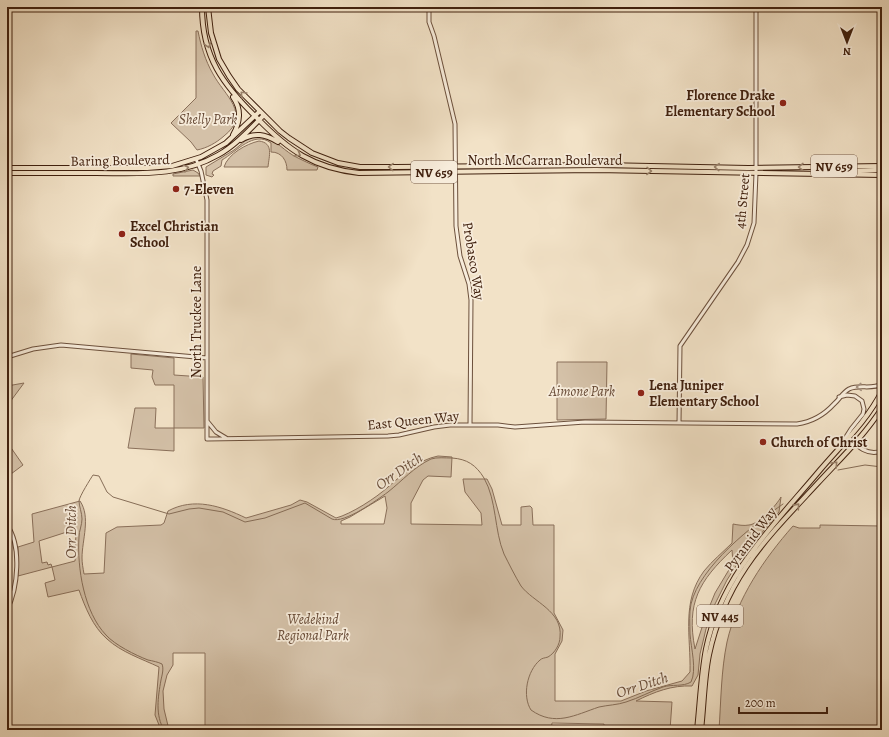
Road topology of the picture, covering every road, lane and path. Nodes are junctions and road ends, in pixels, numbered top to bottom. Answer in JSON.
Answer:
{"nodes":[{"id":1,"x":202,"y":7,"type":"edge"},
{"id":2,"x":208,"y":7,"type":"edge"},
{"id":3,"x":429,"y":7,"type":"edge"},
{"id":4,"x":756,"y":7,"type":"edge"},
{"id":5,"x":224,"y":83,"type":"junction"},
{"id":6,"x":260,"y":111,"type":"junction"},
{"id":7,"x":264,"y":115,"type":"junction"},
{"id":8,"x":254,"y":116,"type":"junction"},
{"id":9,"x":258,"y":120,"type":"junction"},
{"id":10,"x":229,"y":141,"type":"junction"},
{"id":11,"x":232,"y":145,"type":"junction"},
{"id":12,"x":286,"y":146,"type":"junction"},
{"id":13,"x":196,"y":159,"type":"junction"},
{"id":14,"x":198,"y":164,"type":"junction"},
{"id":15,"x":882,"y":166,"type":"edge"},
{"id":16,"x":455,"y":167,"type":"junction"},
{"id":17,"x":7,"y":168,"type":"edge"},
{"id":18,"x":756,"y":168,"type":"junction"},
{"id":19,"x":882,"y":170,"type":"edge"},
{"id":20,"x":7,"y":172,"type":"edge"},
{"id":21,"x":456,"y":172,"type":"junction"},
{"id":22,"x":756,"y":173,"type":"junction"},
{"id":23,"x":844,"y":174,"type":"junction"},
{"id":24,"x":882,"y":175,"type":"edge"},
{"id":25,"x":7,"y":357,"type":"edge"},
{"id":26,"x":207,"y":358,"type":"junction"},
{"id":27,"x":882,"y":384,"type":"edge"},
{"id":28,"x":882,"y":391,"type":"edge"},
{"id":29,"x":840,"y":397,"type":"junction"},
{"id":30,"x":882,"y":408,"type":"edge"},
{"id":31,"x":207,"y":420,"type":"junction"},
{"id":32,"x":679,"y":423,"type":"junction"},
{"id":33,"x":470,"y":425,"type":"junction"},
{"id":34,"x":848,"y":437,"type":"junction"},
{"id":35,"x":207,"y":439,"type":"joint"},
{"id":36,"x":228,"y":439,"type":"junction"},
{"id":37,"x":843,"y":443,"type":"junction"},
{"id":38,"x":854,"y":443,"type":"junction"},
{"id":39,"x":882,"y":451,"type":"edge"},
{"id":40,"x":7,"y":525,"type":"edge"},
{"id":41,"x":7,"y":610,"type":"edge"},
{"id":42,"x":697,"y":730,"type":"edge"},
{"id":43,"x":701,"y":730,"type":"edge"}],
"edges":[{"from":1,"to":5,"type":"main road","name":"North McCarran Boulevard","number":"NV 659","one_way":true},
{"from":6,"to":2,"type":"main road","name":"North McCarran Boulevard","number":"NV 659","one_way":true},
{"from":3,"to":16,"type":"street","name":"Probasco Way"},
{"from":4,"to":18,"type":"street","name":"4th Street"},
{"from":5,"to":8,"type":"main road","name":"North McCarran Boulevard","number":"NV 659"},
{"from":5,"to":10,"type":"main road"},
{"from":6,"to":7,"type":"main road","name":"North McCarran Boulevard","number":"NV 659"},
{"from":6,"to":8,"type":"main road","name":"Baring Boulevard"},
{"from":7,"to":9,"type":"main road","name":"Baring Boulevard"},
{"from":16,"to":7,"type":"main road","name":"North McCarran Boulevard","number":"NV 659","one_way":true},
{"from":8,"to":9,"type":"main road","name":"North McCarran Boulevard","number":"NV 659"},
{"from":8,"to":10,"type":"main road","name":"Baring Boulevard"},
{"from":9,"to":11,"type":"main road","name":"Baring Boulevard"},
{"from":9,"to":12,"type":"main road","name":"North McCarran Boulevard","number":"NV 659"},
{"from":10,"to":13,"type":"main road","name":"Baring Boulevard"},
{"from":11,"to":12,"type":"main road"},
{"from":11,"to":14,"type":"main road","name":"Baring Boulevard"},
{"from":12,"to":21,"type":"main road","name":"North McCarran Boulevard","number":"NV 659","one_way":true},
{"from":13,"to":14,"type":"street","name":"North Truckee Lane"},
{"from":13,"to":17,"type":"main road","name":"Baring Boulevard"},
{"from":20,"to":14,"type":"main road","name":"Baring Boulevard","one_way":true},
{"from":14,"to":26,"type":"street","name":"North Truckee Lane"},
{"from":15,"to":18,"type":"main road","name":"North McCarran Boulevard","number":"NV 659","one_way":true},
{"from":18,"to":16,"type":"main road","name":"North McCarran Boulevard","number":"NV 659","one_way":true},
{"from":16,"to":21,"type":"street","name":"Probasco Way"},
{"from":18,"to":22,"type":"street","name":"4th Street"},
{"from":19,"to":23,"type":"main road"},
{"from":21,"to":22,"type":"main road","name":"North McCarran Boulevard","number":"NV 659","one_way":true},
{"from":21,"to":33,"type":"street","name":"Probasco Way"},
{"from":22,"to":23,"type":"main road","name":"North McCarran Boulevard","number":"NV 659"},
{"from":22,"to":32,"type":"street","name":"4th Street"},
{"from":23,"to":24,"type":"main road","name":"North McCarran Boulevard","number":"NV 659"},
{"from":25,"to":26,"type":"street"},
{"from":26,"to":31,"type":"street","name":"North Truckee Lane"},
{"from":27,"to":29,"type":"street","name":"East Queen Way","one_way":true},
{"from":28,"to":34,"type":"main road","name":"Pyramid Way","number":"NV 445"},
{"from":29,"to":32,"type":"street","name":"East Queen Way"},
{"from":29,"to":37,"type":"street"},
{"from":30,"to":38,"type":"main road","name":"Pyramid Way","number":"NV 445"},
{"from":31,"to":35,"type":"street","name":"North Truckee Lane"},
{"from":31,"to":36,"type":"street"},
{"from":32,"to":33,"type":"street","name":"East Queen Way"},
{"from":33,"to":36,"type":"street","name":"East Queen Way"},
{"from":34,"to":37,"type":"main road","name":"Pyramid Way","number":"NV 445"},
{"from":34,"to":38,"type":"street"},
{"from":35,"to":36,"type":"street","name":"East Queen Way"},
{"from":37,"to":42,"type":"main road","name":"Pyramid Way","number":"NV 445"},
{"from":38,"to":39,"type":"street"},
{"from":43,"to":38,"type":"main road","name":"Pyramid Way","number":"NV 445","one_way":true},
{"from":40,"to":41,"type":"street"}]}
